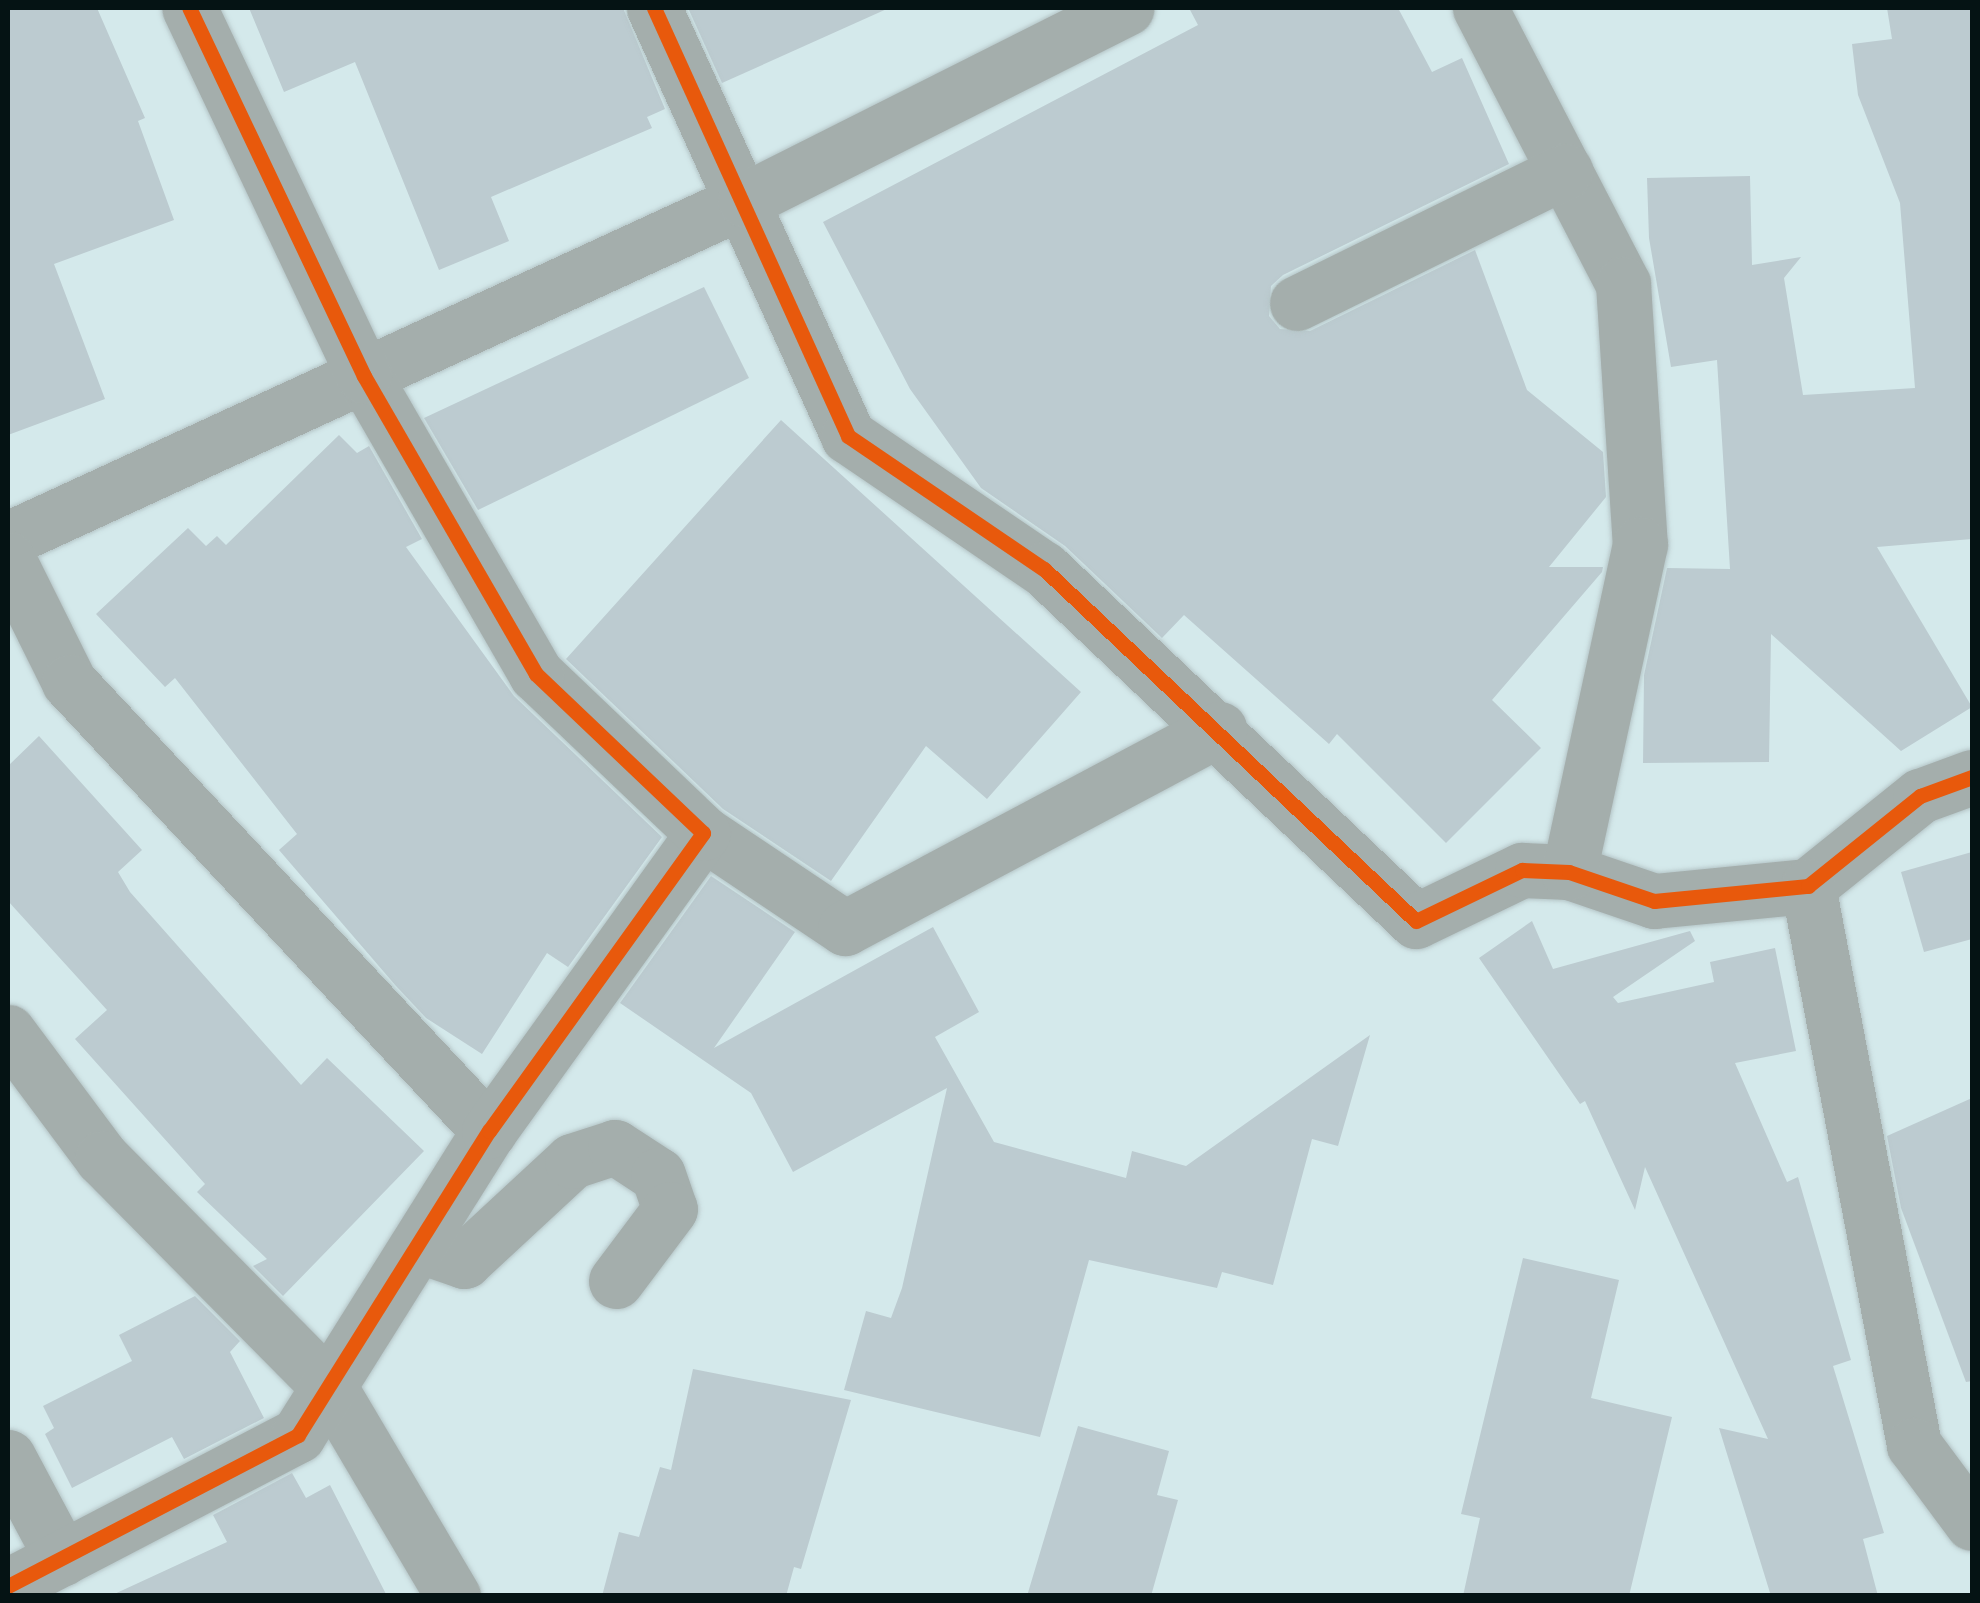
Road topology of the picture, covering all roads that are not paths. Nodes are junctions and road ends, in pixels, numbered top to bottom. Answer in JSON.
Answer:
{"nodes":[{"id":1,"x":190,"y":8,"type":"edge"},
{"id":2,"x":654,"y":8,"type":"edge"},
{"id":3,"x":1126,"y":8,"type":"edge"},
{"id":4,"x":1480,"y":8,"type":"edge"},
{"id":5,"x":1564,"y":170,"type":"junction"},
{"id":6,"x":744,"y":200,"type":"junction"},
{"id":7,"x":1297,"y":303,"type":"dead end"},
{"id":8,"x":364,"y":376,"type":"junction"},
{"id":9,"x":8,"y":539,"type":"edge"},
{"id":10,"x":8,"y":559,"type":"edge"},
{"id":11,"x":1219,"y":729,"type":"junction"},
{"id":12,"x":1972,"y":777,"type":"edge"},
{"id":13,"x":703,"y":833,"type":"junction"},
{"id":14,"x":1569,"y":872,"type":"junction"},
{"id":15,"x":1808,"y":886,"type":"junction"},
{"id":16,"x":8,"y":1032,"type":"edge"},
{"id":17,"x":489,"y":1130,"type":"junction"},
{"id":18,"x":418,"y":1245,"type":"junction"},
{"id":19,"x":616,"y":1280,"type":"dead end"},
{"id":20,"x":330,"y":1388,"type":"junction"},
{"id":21,"x":8,"y":1457,"type":"edge"},
{"id":22,"x":1972,"y":1522,"type":"edge"},
{"id":23,"x":62,"y":1558,"type":"junction"},
{"id":24,"x":8,"y":1586,"type":"edge"},
{"id":25,"x":453,"y":1596,"type":"edge"}],
"edges":[{"from":1,"to":8,"type":"street"},
{"from":2,"to":6,"type":"street"},
{"from":3,"to":6,"type":"street"},
{"from":4,"to":5,"type":"street"},
{"from":5,"to":7,"type":"street"},
{"from":5,"to":14,"type":"street"},
{"from":6,"to":8,"type":"street"},
{"from":6,"to":11,"type":"street"},
{"from":8,"to":9,"type":"street"},
{"from":8,"to":13,"type":"street"},
{"from":10,"to":17,"type":"street"},
{"from":11,"to":13,"type":"street"},
{"from":11,"to":14,"type":"street"},
{"from":12,"to":15,"type":"street"},
{"from":13,"to":17,"type":"street"},
{"from":14,"to":15,"type":"street"},
{"from":15,"to":22,"type":"street"},
{"from":16,"to":20,"type":"street"},
{"from":17,"to":18,"type":"street"},
{"from":18,"to":19,"type":"street"},
{"from":18,"to":20,"type":"street"},
{"from":20,"to":23,"type":"street"},
{"from":20,"to":25,"type":"street"},
{"from":21,"to":23,"type":"street"},
{"from":23,"to":24,"type":"street"}]}
